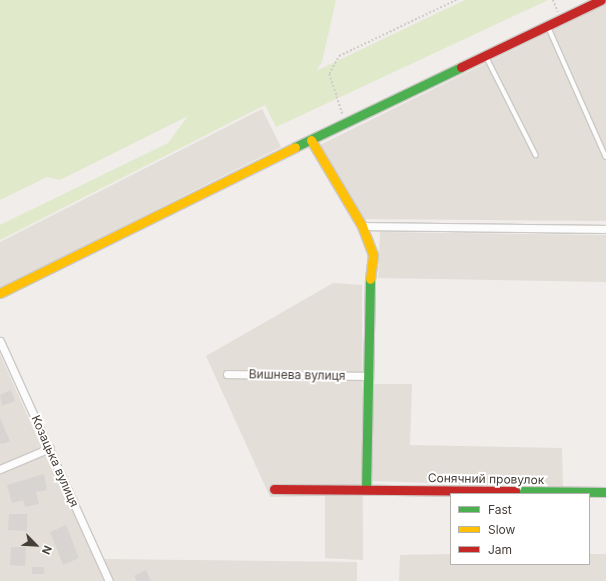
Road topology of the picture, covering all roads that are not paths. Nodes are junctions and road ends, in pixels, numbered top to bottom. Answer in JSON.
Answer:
{"nodes":[{"id":1,"x":601,"y":0,"type":"edge"},
{"id":2,"x":547,"y":26,"type":"junction"},
{"id":3,"x":486,"y":55,"type":"junction"},
{"id":4,"x":311,"y":140,"type":"junction"},
{"id":5,"x":536,"y":154,"type":"dead end"},
{"id":6,"x":606,"y":157,"type":"edge"},
{"id":7,"x":362,"y":226,"type":"junction"},
{"id":8,"x":606,"y":229,"type":"edge"},
{"id":9,"x":0,"y":293,"type":"edge"},
{"id":10,"x":0,"y":341,"type":"edge"},
{"id":11,"x":227,"y":374,"type":"dead end"},
{"id":12,"x":368,"y":376,"type":"junction"},
{"id":13,"x":50,"y":448,"type":"junction"},
{"id":14,"x":0,"y":469,"type":"edge"},
{"id":15,"x":274,"y":489,"type":"dead end"},
{"id":16,"x":366,"y":489,"type":"junction"},
{"id":17,"x":606,"y":492,"type":"edge"},
{"id":18,"x":109,"y":581,"type":"edge"}],
"edges":[{"from":1,"to":2,"type":"street"},
{"from":2,"to":3,"type":"street"},
{"from":2,"to":6,"type":"lane"},
{"from":3,"to":4,"type":"street"},
{"from":3,"to":5,"type":"lane"},
{"from":4,"to":7,"type":"street"},
{"from":4,"to":9,"type":"street"},
{"from":7,"to":8,"type":"street"},
{"from":7,"to":12,"type":"street"},
{"from":10,"to":13,"type":"street","name":"Козацька вулиця"},
{"from":11,"to":12,"type":"street","name":"Вишнева вулиця"},
{"from":12,"to":16,"type":"street"},
{"from":13,"to":14,"type":"street"},
{"from":13,"to":18,"type":"street","name":"Козацька вулиця"},
{"from":15,"to":16,"type":"street","name":"Сонячний провулок"},
{"from":16,"to":17,"type":"street","name":"Сонячний провулок"}]}
